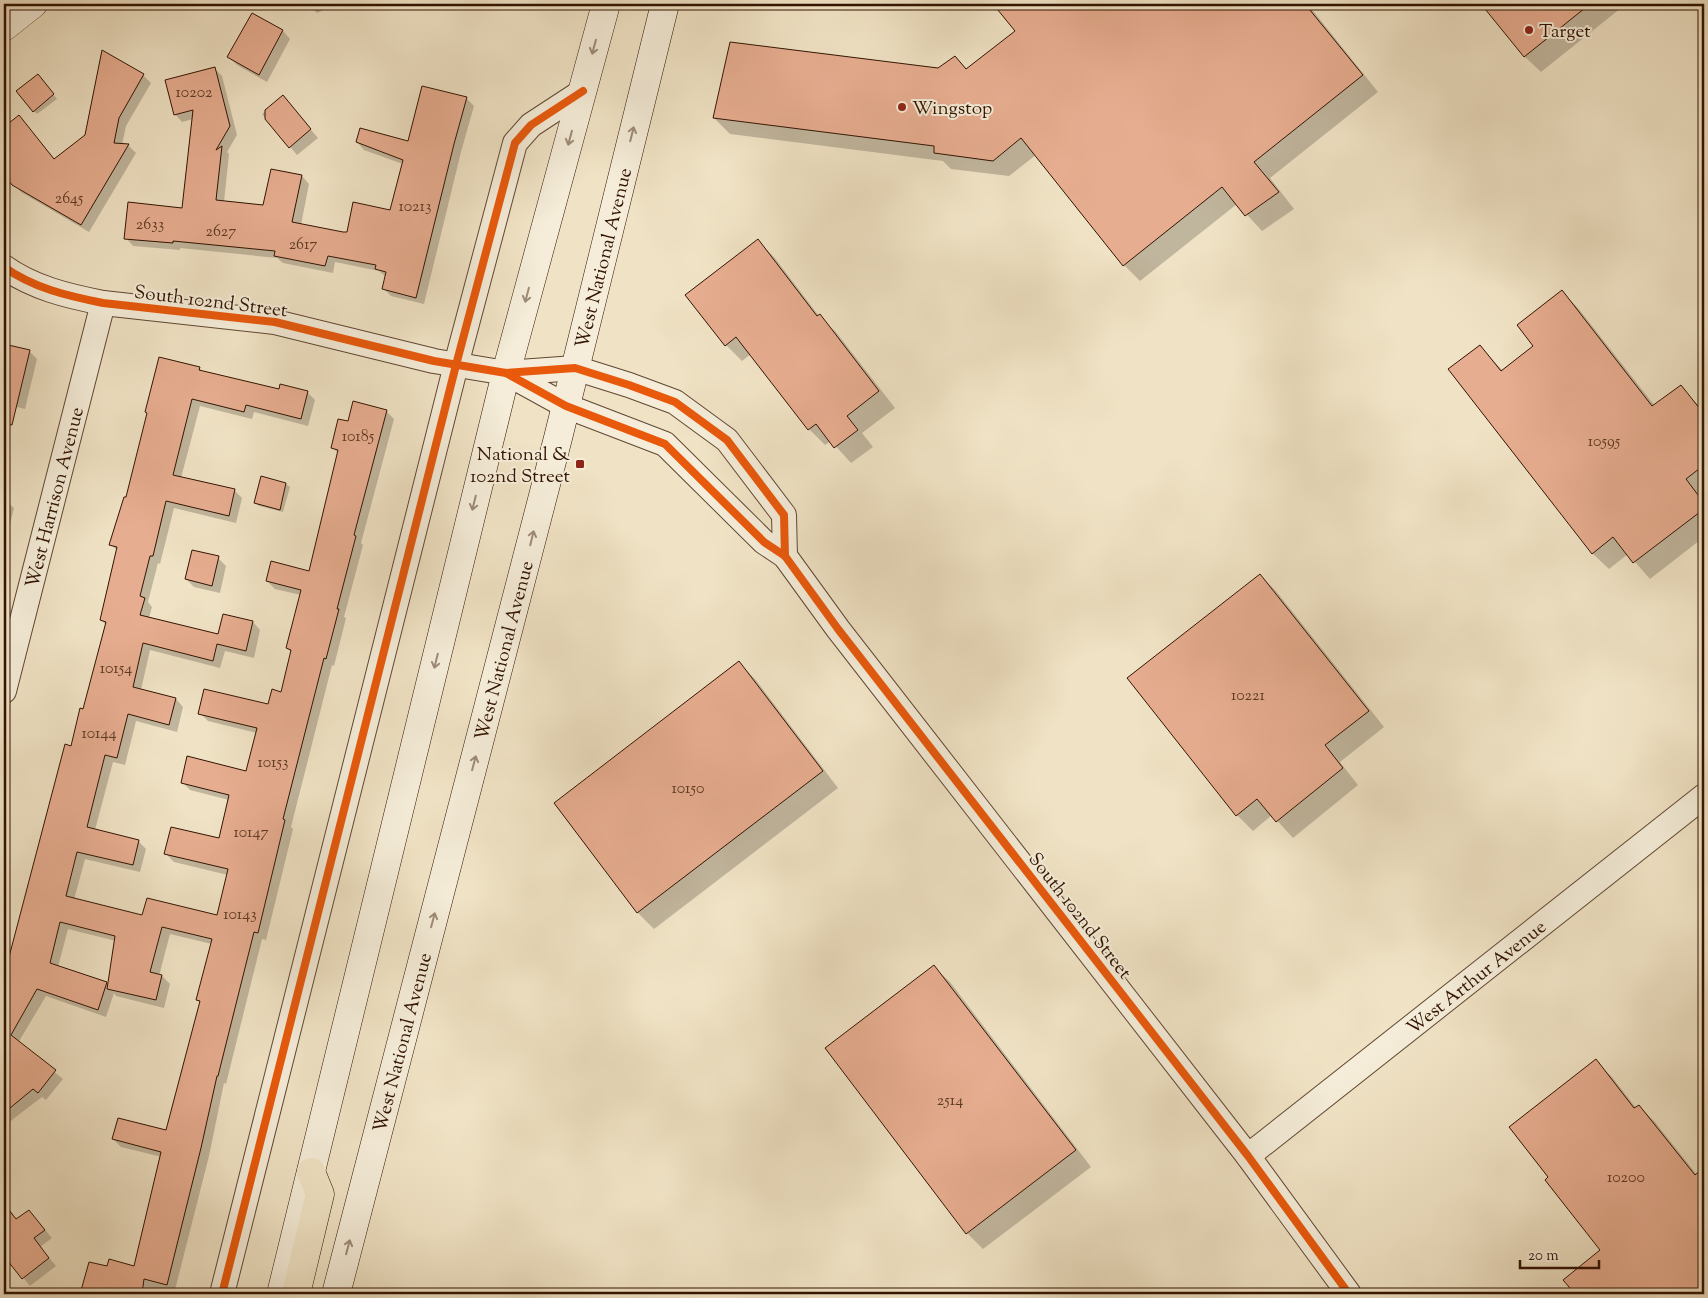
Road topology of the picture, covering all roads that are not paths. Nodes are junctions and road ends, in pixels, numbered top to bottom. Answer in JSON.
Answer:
{"nodes":[{"id":1,"x":33,"y":4,"type":"edge"},
{"id":2,"x":606,"y":4,"type":"edge"},
{"id":3,"x":664,"y":4,"type":"edge"},
{"id":4,"x":4,"y":27,"type":"edge"},
{"id":5,"x":582,"y":91,"type":"junction"},
{"id":6,"x":4,"y":267,"type":"edge"},
{"id":7,"x":103,"y":303,"type":"junction"},
{"id":8,"x":456,"y":365,"type":"junction"},
{"id":9,"x":575,"y":368,"type":"junction"},
{"id":10,"x":506,"y":373,"type":"junction"},
{"id":11,"x":566,"y":406,"type":"junction"},
{"id":12,"x":785,"y":556,"type":"junction"},
{"id":13,"x":10,"y":641,"type":"edge"},
{"id":14,"x":4,"y":691,"type":"edge"},
{"id":15,"x":1704,"y":796,"type":"edge"},
{"id":16,"x":1248,"y":1156,"type":"junction"},
{"id":17,"x":310,"y":1172,"type":"junction"},
{"id":18,"x":222,"y":1294,"type":"edge"},
{"id":19,"x":281,"y":1294,"type":"edge"},
{"id":20,"x":296,"y":1294,"type":"edge"},
{"id":21,"x":336,"y":1294,"type":"edge"},
{"id":22,"x":1349,"y":1294,"type":"edge"}],
"edges":[{"from":1,"to":4,"type":"main road"},
{"from":2,"to":5,"type":"main road","one_way":true},
{"from":9,"to":3,"type":"main road","name":"West National Avenue","one_way":true},
{"from":5,"to":8,"type":"street"},
{"from":5,"to":10,"type":"main road","one_way":true},
{"from":6,"to":7,"type":"street","name":"South 102nd Street"},
{"from":7,"to":8,"type":"street","name":"South 102nd Street"},
{"from":7,"to":13,"type":"street","name":"West Harrison Avenue"},
{"from":8,"to":10,"type":"street","name":"South 102nd Street"},
{"from":8,"to":18,"type":"street"},
{"from":9,"to":10,"type":"street","name":"South 102nd Street"},
{"from":9,"to":11,"type":"main road","name":"West National Avenue"},
{"from":9,"to":12,"type":"street","name":"South 102nd Street"},
{"from":10,"to":11,"type":"street","name":"South 102nd Street"},
{"from":10,"to":17,"type":"main road","one_way":true},
{"from":11,"to":12,"type":"street","name":"South 102nd Street"},
{"from":21,"to":11,"type":"main road","name":"West National Avenue","one_way":true},
{"from":12,"to":16,"type":"street","name":"South 102nd Street"},
{"from":13,"to":14,"type":"street","name":"West Harrison Avenue"},
{"from":15,"to":16,"type":"street","name":"West Arthur Avenue"},
{"from":16,"to":22,"type":"street","name":"South 102nd Street"},
{"from":17,"to":19,"type":"main road"},
{"from":17,"to":20,"type":"highway"}]}
